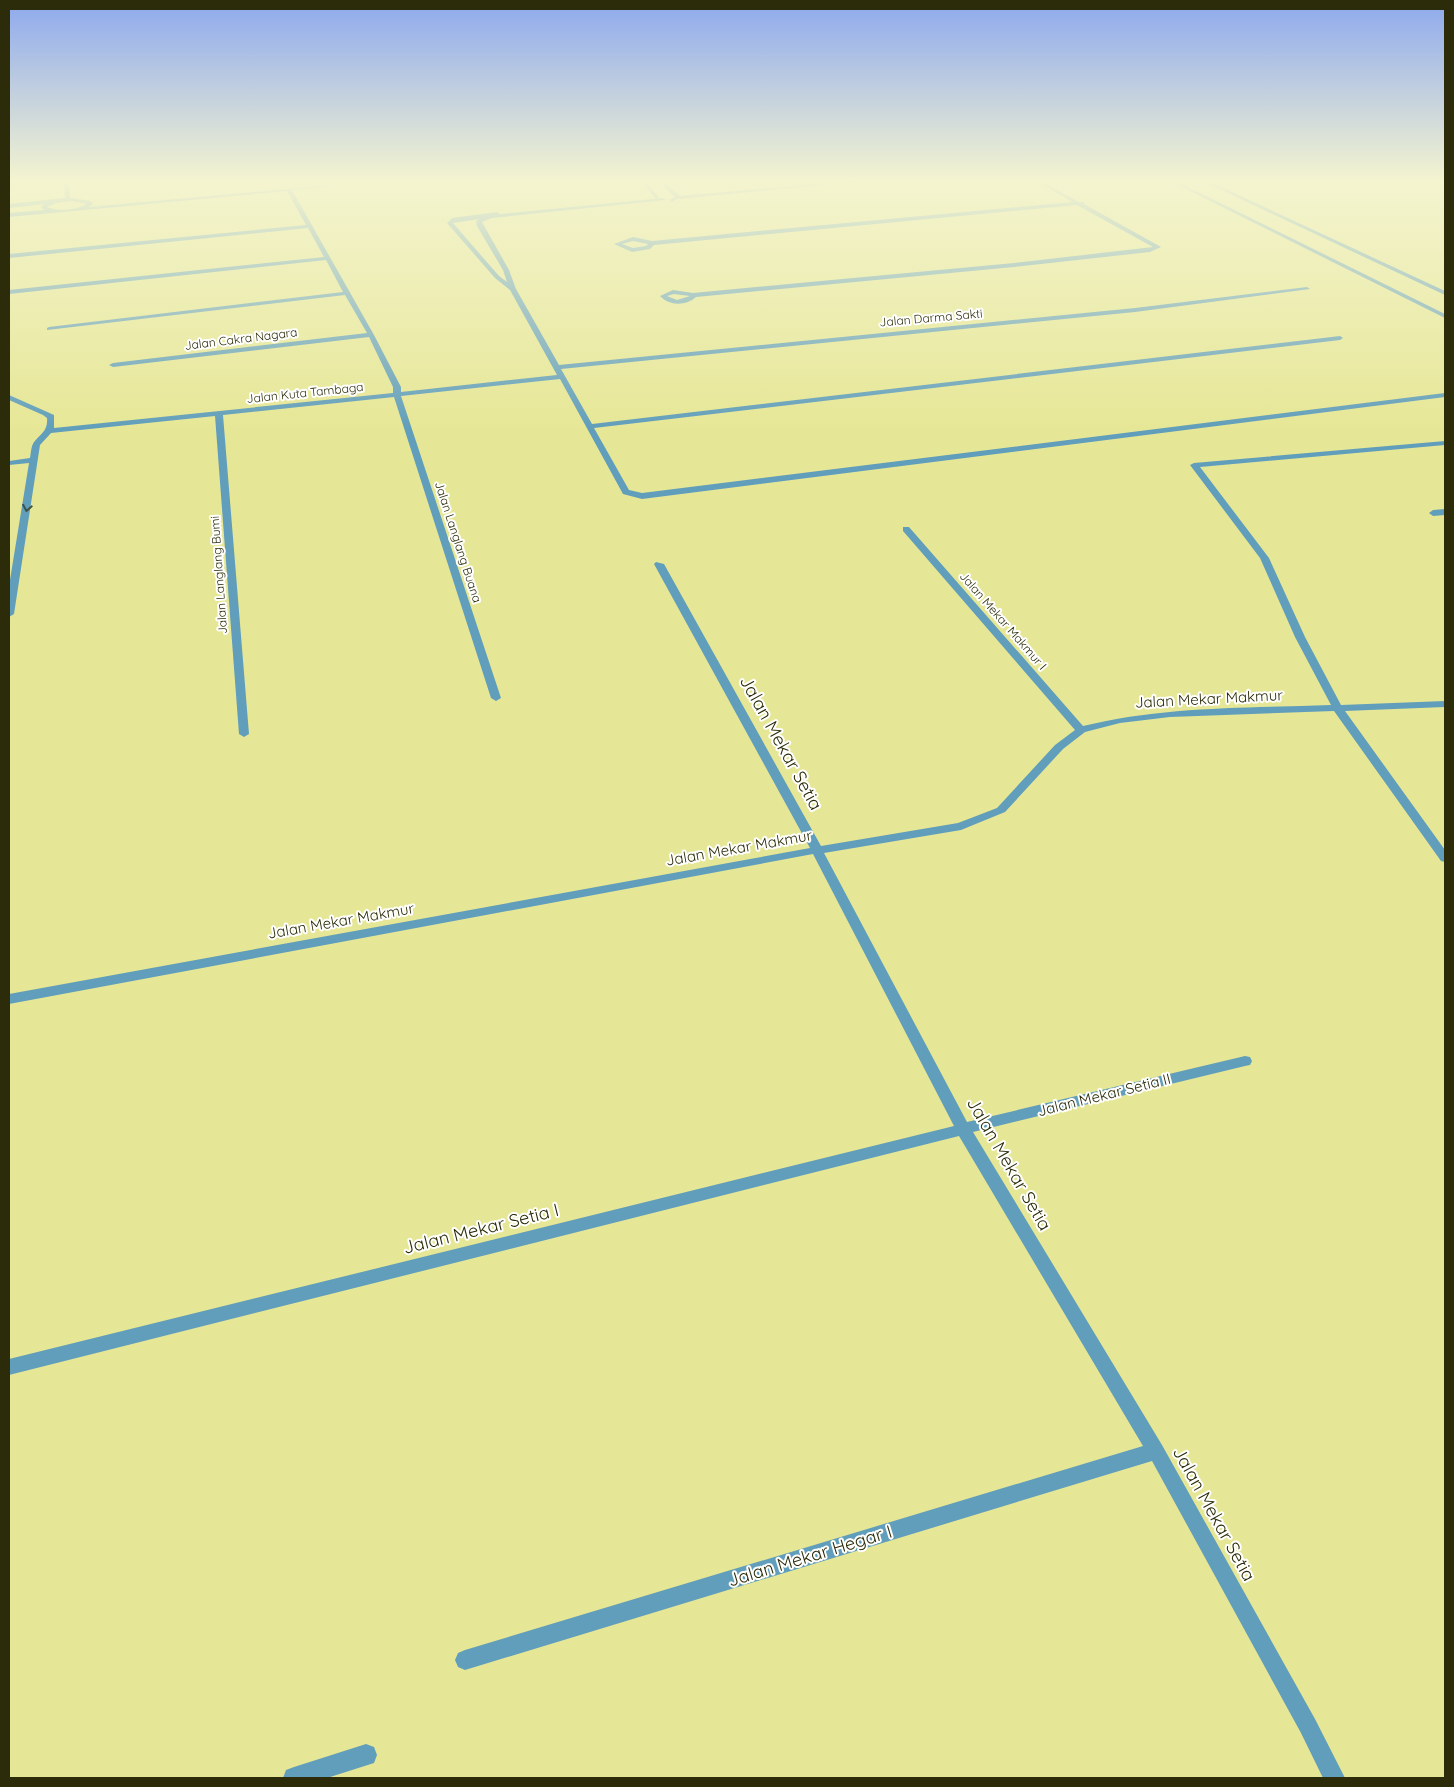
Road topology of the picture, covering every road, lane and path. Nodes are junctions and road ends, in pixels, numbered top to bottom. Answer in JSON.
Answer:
{"nodes":[{"id":1,"x":286,"y":262,"type":"edge"},
{"id":2,"x":330,"y":262,"type":"edge"},
{"id":3,"x":484,"y":262,"type":"edge"},
{"id":4,"x":502,"y":262,"type":"edge"},
{"id":5,"x":1036,"y":262,"type":"edge"},
{"id":6,"x":1337,"y":262,"type":"edge"},
{"id":7,"x":1379,"y":262,"type":"edge"},
{"id":8,"x":513,"y":289,"type":"junction"},
{"id":9,"x":1307,"y":289,"type":"dead end"},
{"id":10,"x":9,"y":292,"type":"edge"},
{"id":11,"x":347,"y":293,"type":"junction"},
{"id":12,"x":1445,"y":293,"type":"edge"},
{"id":13,"x":693,"y":295,"type":"dead end"},
{"id":14,"x":1445,"y":316,"type":"edge"},
{"id":15,"x":49,"y":328,"type":"dead end"},
{"id":16,"x":371,"y":334,"type":"junction"},
{"id":17,"x":1340,"y":338,"type":"dead end"},
{"id":18,"x":113,"y":365,"type":"dead end"},
{"id":19,"x":559,"y":372,"type":"junction"},
{"id":20,"x":397,"y":391,"type":"junction"},
{"id":21,"x":1445,"y":395,"type":"edge"},
{"id":22,"x":9,"y":397,"type":"edge"},
{"id":23,"x":20,"y":405,"type":"junction"},
{"id":24,"x":9,"y":408,"type":"edge"},
{"id":25,"x":219,"y":413,"type":"junction"},
{"id":26,"x":590,"y":426,"type":"junction"},
{"id":27,"x":51,"y":428,"type":"junction"},
{"id":28,"x":1445,"y":443,"type":"edge"},
{"id":29,"x":35,"y":460,"type":"junction"},
{"id":30,"x":9,"y":463,"type":"edge"},
{"id":31,"x":1445,"y":512,"type":"edge"},
{"id":32,"x":1433,"y":513,"type":"dead end"},
{"id":33,"x":906,"y":528,"type":"dead end"},
{"id":34,"x":659,"y":564,"type":"dead end"},
{"id":35,"x":9,"y":614,"type":"edge"},
{"id":36,"x":496,"y":698,"type":"dead end"},
{"id":37,"x":1445,"y":704,"type":"edge"},
{"id":38,"x":1338,"y":709,"type":"junction"},
{"id":39,"x":1081,"y":730,"type":"junction"},
{"id":40,"x":244,"y":734,"type":"dead end"},
{"id":41,"x":817,"y":850,"type":"junction"},
{"id":42,"x":1445,"y":858,"type":"edge"},
{"id":43,"x":9,"y":999,"type":"edge"},
{"id":44,"x":1245,"y":1061,"type":"dead end"},
{"id":45,"x":963,"y":1129,"type":"junction"},
{"id":46,"x":9,"y":1367,"type":"edge"},
{"id":47,"x":1156,"y":1451,"type":"junction"},
{"id":48,"x":465,"y":1660,"type":"dead end"},
{"id":49,"x":366,"y":1755,"type":"dead end"},
{"id":50,"x":294,"y":1778,"type":"edge"},
{"id":51,"x":1334,"y":1778,"type":"edge"}],
"edges":[{"from":1,"to":10,"type":"street"},
{"from":2,"to":11,"type":"street","name":"Jalan Langlang Buana"},
{"from":3,"to":8,"type":"street"},
{"from":4,"to":8,"type":"street"},
{"from":5,"to":13,"type":"street"},
{"from":6,"to":14,"type":"street"},
{"from":7,"to":12,"type":"street"},
{"from":8,"to":19,"type":"street"},
{"from":9,"to":19,"type":"street","name":"Jalan Darma Sakti"},
{"from":11,"to":15,"type":"street"},
{"from":11,"to":16,"type":"street","name":"Jalan Langlang Buana"},
{"from":16,"to":18,"type":"street","name":"Jalan Cakra Nagara"},
{"from":16,"to":20,"type":"street","name":"Jalan Langlang Buana"},
{"from":17,"to":26,"type":"street"},
{"from":19,"to":20,"type":"street","name":"Jalan Kuta Tambaga"},
{"from":19,"to":26,"type":"street"},
{"from":20,"to":25,"type":"street","name":"Jalan Kuta Tambaga"},
{"from":20,"to":27,"type":"street","name":"Jalan Kuta Tambaga"},
{"from":20,"to":36,"type":"street","name":"Jalan Langlang Buana"},
{"from":21,"to":26,"type":"street"},
{"from":22,"to":23,"type":"street"},
{"from":23,"to":24,"type":"street"},
{"from":23,"to":27,"type":"street"},
{"from":25,"to":27,"type":"street","name":"Jalan Kuta Tambaga"},
{"from":25,"to":40,"type":"street","name":"Jalan Langlang Bumi"},
{"from":27,"to":29,"type":"street"},
{"from":28,"to":38,"type":"street"},
{"from":29,"to":30,"type":"street"},
{"from":29,"to":35,"type":"street","one_way":true},
{"from":31,"to":32,"type":"street"},
{"from":33,"to":39,"type":"street","name":"Jalan Mekar Makmur I"},
{"from":34,"to":41,"type":"street","name":"Jalan Mekar Setia"},
{"from":37,"to":38,"type":"street","name":"Jalan Mekar Makmur"},
{"from":38,"to":39,"type":"street","name":"Jalan Mekar Makmur"},
{"from":38,"to":42,"type":"street"},
{"from":39,"to":41,"type":"street","name":"Jalan Mekar Makmur"},
{"from":41,"to":43,"type":"street","name":"Jalan Mekar Makmur"},
{"from":41,"to":45,"type":"street","name":"Jalan Mekar Setia"},
{"from":44,"to":45,"type":"street","name":"Jalan Mekar Setia II"},
{"from":45,"to":46,"type":"street","name":"Jalan Mekar Setia I"},
{"from":45,"to":47,"type":"street","name":"Jalan Mekar Setia"},
{"from":47,"to":48,"type":"street","name":"Jalan Mekar Hegar I"},
{"from":47,"to":51,"type":"street","name":"Jalan Mekar Setia"},
{"from":49,"to":50,"type":"street"}]}
